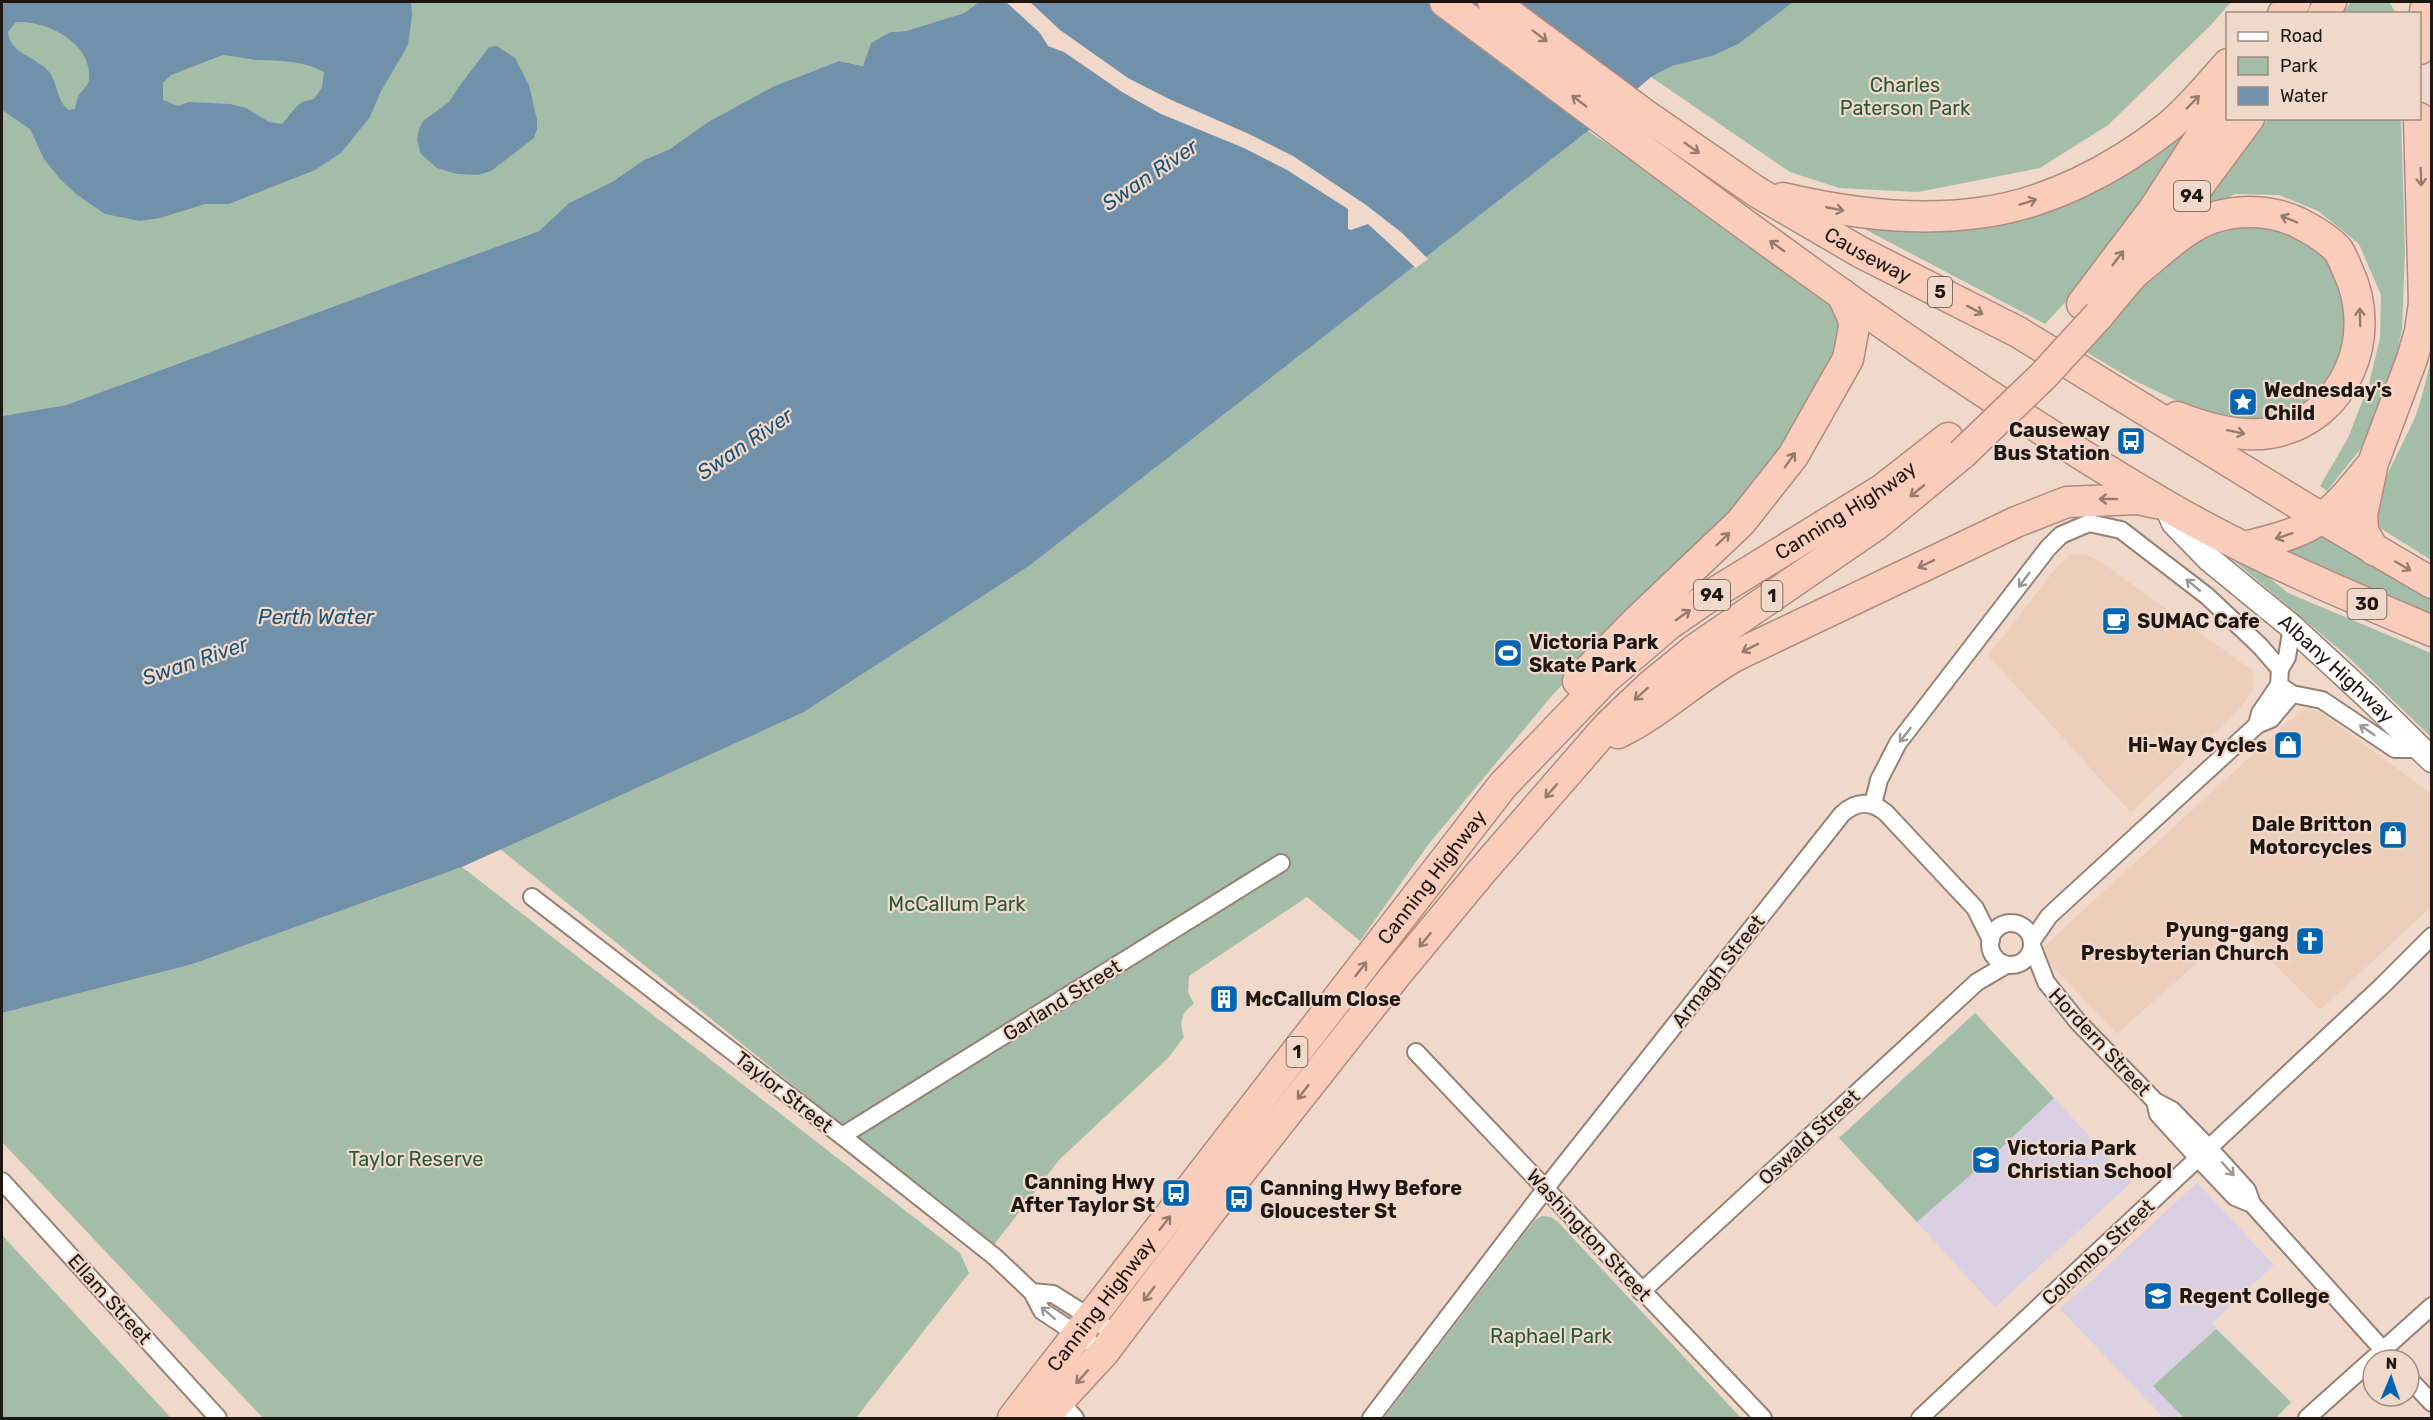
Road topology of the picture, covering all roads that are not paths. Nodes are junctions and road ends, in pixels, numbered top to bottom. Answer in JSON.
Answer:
{"nodes":[{"id":1,"x":1445,"y":2,"type":"edge"},
{"id":2,"x":1493,"y":2,"type":"edge"},
{"id":3,"x":2295,"y":2,"type":"edge"},
{"id":4,"x":2427,"y":2,"type":"edge"},
{"id":5,"x":2283,"y":12,"type":"edge"},
{"id":6,"x":2421,"y":21,"type":"edge"},
{"id":7,"x":2226,"y":66,"type":"edge"},
{"id":8,"x":2226,"y":98,"type":"edge"},
{"id":9,"x":2248,"y":120,"type":"edge"},
{"id":10,"x":2419,"y":120,"type":"edge"},
{"id":11,"x":1635,"y":125,"type":"junction"},
{"id":12,"x":1757,"y":192,"type":"junction"},
{"id":13,"x":2134,"y":273,"type":"junction"},
{"id":14,"x":1842,"y":294,"type":"junction"},
{"id":15,"x":2091,"y":310,"type":"junction"},
{"id":16,"x":2122,"y":394,"type":"junction"},
{"id":17,"x":1955,"y":446,"type":"junction"},
{"id":18,"x":2373,"y":463,"type":"junction"},
{"id":19,"x":2166,"y":505,"type":"junction"},
{"id":20,"x":2323,"y":519,"type":"junction"},
{"id":21,"x":2244,"y":547,"type":"junction"},
{"id":22,"x":2374,"y":550,"type":"junction"},
{"id":23,"x":2432,"y":583,"type":"edge"},
{"id":24,"x":2292,"y":627,"type":"junction"},
{"id":25,"x":2432,"y":632,"type":"edge"},
{"id":26,"x":2284,"y":683,"type":"junction"},
{"id":27,"x":1589,"y":746,"type":"junction"},
{"id":28,"x":2425,"y":755,"type":"edge"},
{"id":29,"x":1503,"y":785,"type":"junction"},
{"id":30,"x":1873,"y":804,"type":"junction"},
{"id":31,"x":1281,"y":863,"type":"dead end"},
{"id":32,"x":532,"y":897,"type":"dead end"},
{"id":33,"x":1975,"y":908,"type":"junction"},
{"id":34,"x":2049,"y":916,"type":"junction"},
{"id":35,"x":2011,"y":923,"type":"junction"},
{"id":36,"x":2432,"y":936,"type":"edge"},
{"id":37,"x":2032,"y":944,"type":"junction"},
{"id":38,"x":1991,"y":946,"type":"junction"},
{"id":39,"x":2010,"y":964,"type":"junction"},
{"id":40,"x":1977,"y":982,"type":"junction"},
{"id":41,"x":2046,"y":982,"type":"junction"},
{"id":42,"x":1416,"y":1052,"type":"dead end"},
{"id":43,"x":842,"y":1136,"type":"junction"},
{"id":44,"x":2204,"y":1153,"type":"junction"},
{"id":45,"x":2,"y":1181,"type":"edge"},
{"id":46,"x":1546,"y":1188,"type":"junction"},
{"id":47,"x":1641,"y":1292,"type":"junction"},
{"id":48,"x":2432,"y":1306,"type":"edge"},
{"id":49,"x":1084,"y":1328,"type":"junction"},
{"id":50,"x":1111,"y":1344,"type":"junction"},
{"id":51,"x":2382,"y":1348,"type":"edge"},
{"id":52,"x":2394,"y":1348,"type":"edge"},
{"id":53,"x":2361,"y":1376,"type":"edge"},
{"id":54,"x":2421,"y":1391,"type":"edge"},
{"id":55,"x":2432,"y":1403,"type":"edge"},
{"id":56,"x":1059,"y":1413,"type":"edge"},
{"id":57,"x":218,"y":1419,"type":"edge"},
{"id":58,"x":1013,"y":1419,"type":"edge"},
{"id":59,"x":1371,"y":1419,"type":"edge"},
{"id":60,"x":1763,"y":1419,"type":"edge"},
{"id":61,"x":1920,"y":1419,"type":"edge"},
{"id":62,"x":2307,"y":1419,"type":"edge"}],
"edges":[{"from":11,"to":1,"type":"highway","name":"Causeway","number":"5","one_way":true},
{"from":2,"to":11,"type":"highway","name":"Causeway","number":"5","one_way":true},
{"from":3,"to":5,"type":"highway"},
{"from":4,"to":6,"type":"highway"},
{"from":12,"to":7,"type":"highway","one_way":true},
{"from":15,"to":8,"type":"highway","number":"94","one_way":true},
{"from":9,"to":13,"type":"highway","number":"94"},
{"from":10,"to":18,"type":"highway","one_way":true},
{"from":11,"to":12,"type":"highway","name":"Causeway","number":"5","one_way":true},
{"from":14,"to":11,"type":"highway","name":"Causeway","number":"5","one_way":true},
{"from":12,"to":16,"type":"highway","name":"Causeway","number":"5","one_way":true},
{"from":13,"to":15,"type":"highway"},
{"from":16,"to":13,"type":"highway","one_way":true},
{"from":14,"to":19,"type":"highway","name":"Causeway","number":"5"},
{"from":29,"to":14,"type":"highway","one_way":true},
{"from":15,"to":17,"type":"highway","number":"94"},
{"from":16,"to":20,"type":"highway","name":"Causeway","number":"5"},
{"from":17,"to":27,"type":"highway","name":"Canning Highway","number":"1","one_way":true},
{"from":29,"to":17,"type":"highway","name":"Canning Highway","number":"94","one_way":true},
{"from":18,"to":20,"type":"highway"},
{"from":18,"to":22,"type":"highway"},
{"from":19,"to":21,"type":"highway","name":"Causeway","number":"5"},
{"from":19,"to":24,"type":"main road","name":"Albany Highway"},
{"from":19,"to":27,"type":"highway","one_way":true},
{"from":20,"to":21,"type":"highway","one_way":true},
{"from":20,"to":22,"type":"highway","number":"30"},
{"from":21,"to":25,"type":"highway","number":"30"},
{"from":22,"to":23,"type":"highway","number":"30","one_way":true},
{"from":24,"to":26,"type":"street"},
{"from":24,"to":28,"type":"main road","name":"Albany Highway"},
{"from":28,"to":26,"type":"street","one_way":true},
{"from":26,"to":30,"type":"street","one_way":true},
{"from":26,"to":34,"type":"street"},
{"from":27,"to":50,"type":"highway","name":"Canning Highway","number":"1","one_way":true},
{"from":49,"to":29,"type":"highway","name":"Canning Highway","number":"1","one_way":true},
{"from":30,"to":33,"type":"street"},
{"from":30,"to":46,"type":"street","name":"Armagh Street"},
{"from":31,"to":43,"type":"street","name":"Garland Street"},
{"from":32,"to":43,"type":"street","name":"Taylor Street"},
{"from":33,"to":35,"type":"street"},
{"from":33,"to":38,"type":"street"},
{"from":34,"to":35,"type":"street"},
{"from":34,"to":37,"type":"street"},
{"from":35,"to":37,"type":"street"},
{"from":35,"to":38,"type":"street"},
{"from":36,"to":44,"type":"street","name":"Colombo Street"},
{"from":37,"to":39,"type":"street"},
{"from":37,"to":41,"type":"street","name":"Hordern Street"},
{"from":38,"to":39,"type":"street"},
{"from":38,"to":40,"type":"street","name":"Oswald Street"},
{"from":39,"to":40,"type":"street","name":"Oswald Street"},
{"from":39,"to":41,"type":"street","name":"Hordern Street"},
{"from":40,"to":47,"type":"street","name":"Oswald Street"},
{"from":41,"to":44,"type":"street","name":"Hordern Street"},
{"from":42,"to":46,"type":"street","name":"Washington Street"},
{"from":43,"to":49,"type":"street","name":"Taylor Street"},
{"from":44,"to":51,"type":"street","name":"Hordern Street"},
{"from":44,"to":61,"type":"street","name":"Colombo Street"},
{"from":45,"to":57,"type":"street","name":"Ellam Street"},
{"from":46,"to":47,"type":"street","name":"Washington Street"},
{"from":46,"to":59,"type":"street","name":"Armagh Street"},
{"from":47,"to":60,"type":"street","name":"Washington Street"},
{"from":48,"to":52,"type":"street"},
{"from":49,"to":50,"type":"street","name":"Taylor Street"},
{"from":49,"to":58,"type":"highway","name":"Canning Highway","number":"1"},
{"from":50,"to":56,"type":"highway","name":"Canning Highway","number":"1","one_way":true},
{"from":53,"to":62,"type":"street"},
{"from":54,"to":55,"type":"street"}]}
